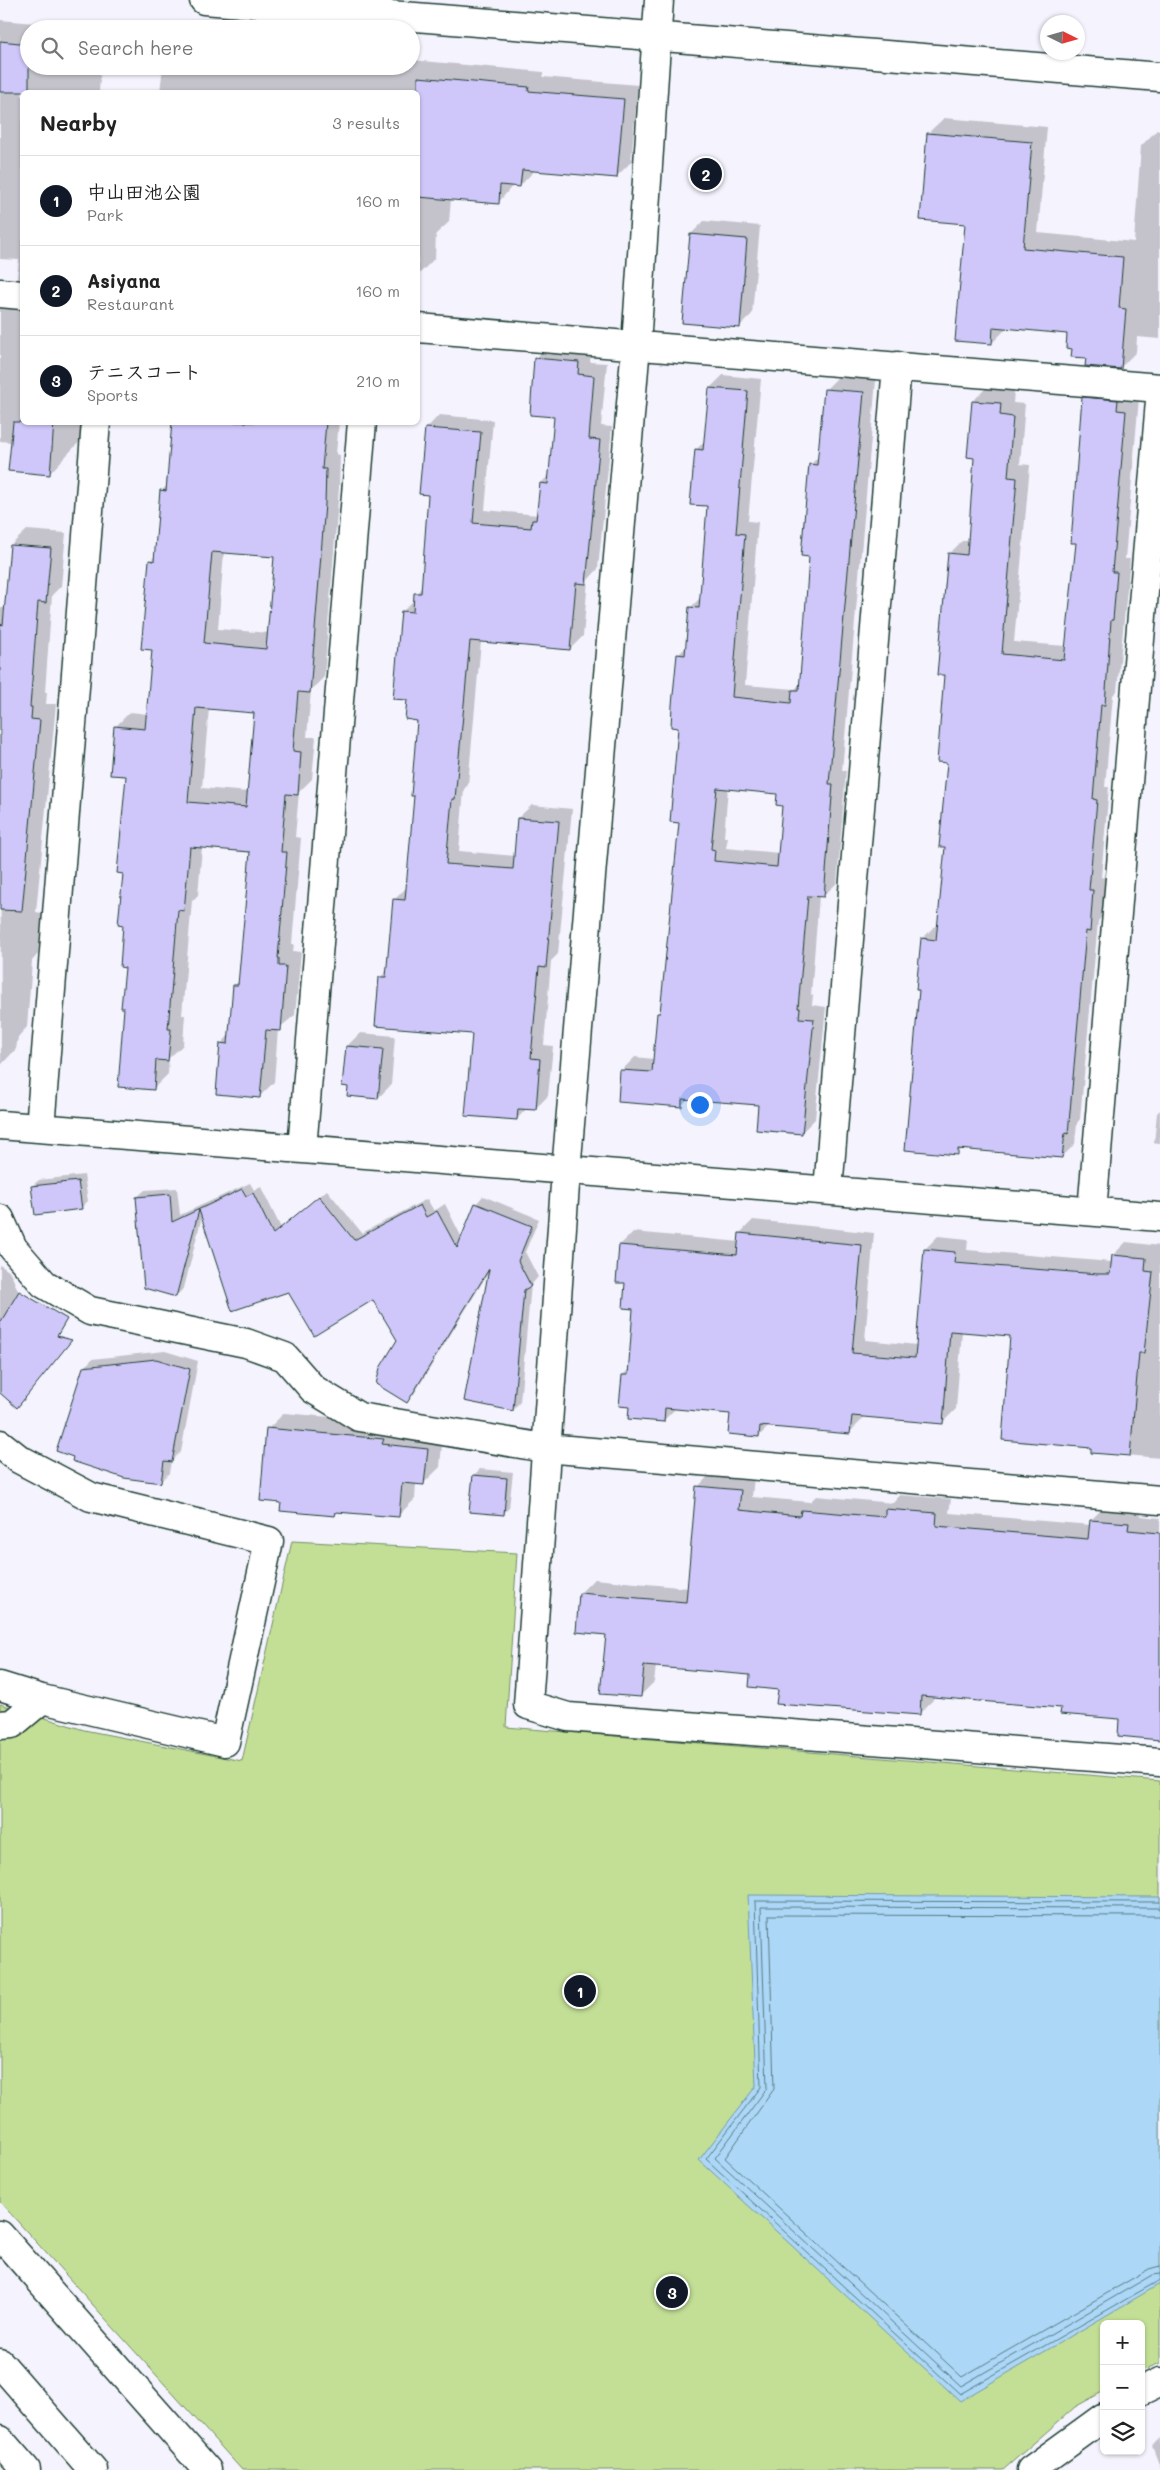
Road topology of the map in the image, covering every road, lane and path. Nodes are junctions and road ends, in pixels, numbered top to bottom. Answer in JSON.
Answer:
{"nodes":[{"id":1,"x":204,"y":0,"type":"edge"},
{"id":2,"x":659,"y":0,"type":"edge"},
{"id":3,"x":657,"y":35,"type":"junction"},
{"id":4,"x":1160,"y":77,"type":"edge"},
{"id":5,"x":0,"y":293,"type":"edge"},
{"id":6,"x":20,"y":294,"type":"edge"},
{"id":7,"x":420,"y":328,"type":"edge"},
{"id":8,"x":636,"y":345,"type":"junction"},
{"id":9,"x":897,"y":366,"type":"junction"},
{"id":10,"x":1160,"y":388,"type":"edge"},
{"id":11,"x":1160,"y":400,"type":"edge"},
{"id":12,"x":96,"y":425,"type":"edge"},
{"id":13,"x":362,"y":425,"type":"edge"},
{"id":14,"x":0,"y":1125,"type":"edge"},
{"id":15,"x":40,"y":1128,"type":"junction"},
{"id":16,"x":302,"y":1149,"type":"junction"},
{"id":17,"x":566,"y":1171,"type":"junction"},
{"id":18,"x":828,"y":1190,"type":"junction"},
{"id":19,"x":1092,"y":1211,"type":"junction"},
{"id":20,"x":1160,"y":1217,"type":"edge"},
{"id":21,"x":0,"y":1219,"type":"edge"},
{"id":22,"x":0,"y":1444,"type":"edge"},
{"id":23,"x":545,"y":1448,"type":"junction"},
{"id":24,"x":1160,"y":1500,"type":"edge"},
{"id":25,"x":0,"y":1686,"type":"edge"},
{"id":26,"x":42,"y":1699,"type":"junction"},
{"id":27,"x":0,"y":1725,"type":"edge"},
{"id":28,"x":1160,"y":1762,"type":"edge"},
{"id":29,"x":0,"y":2235,"type":"edge"},
{"id":30,"x":0,"y":2363,"type":"edge"},
{"id":31,"x":1160,"y":2382,"type":"edge"},
{"id":32,"x":1145,"y":2389,"type":"edge"},
{"id":33,"x":1100,"y":2420,"type":"edge"},
{"id":34,"x":0,"y":2440,"type":"edge"},
{"id":35,"x":26,"y":2470,"type":"edge"},
{"id":36,"x":92,"y":2470,"type":"edge"},
{"id":37,"x":207,"y":2470,"type":"edge"},
{"id":38,"x":1031,"y":2470,"type":"edge"}],
"edges":[{"from":1,"to":3,"type":"main road"},
{"from":2,"to":3,"type":"main road"},
{"from":3,"to":4,"type":"main road"},
{"from":3,"to":8,"type":"main road"},
{"from":5,"to":6,"type":"main road"},
{"from":7,"to":8,"type":"main road"},
{"from":8,"to":9,"type":"main road"},
{"from":8,"to":17,"type":"main road"},
{"from":9,"to":10,"type":"main road"},
{"from":9,"to":18,"type":"main road"},
{"from":11,"to":19,"type":"main road"},
{"from":12,"to":15,"type":"main road"},
{"from":13,"to":16,"type":"main road"},
{"from":14,"to":15,"type":"main road"},
{"from":15,"to":16,"type":"main road"},
{"from":16,"to":17,"type":"main road"},
{"from":17,"to":18,"type":"main road"},
{"from":17,"to":23,"type":"main road"},
{"from":18,"to":19,"type":"main road"},
{"from":19,"to":20,"type":"main road"},
{"from":21,"to":23,"type":"main road"},
{"from":22,"to":26,"type":"main road"},
{"from":23,"to":24,"type":"main road"},
{"from":23,"to":28,"type":"main road"},
{"from":25,"to":26,"type":"main road"},
{"from":26,"to":27,"type":"main road"},
{"from":29,"to":37,"type":"main road"},
{"from":30,"to":36,"type":"main road"},
{"from":31,"to":32,"type":"main road"},
{"from":33,"to":38,"type":"main road"},
{"from":34,"to":35,"type":"main road"}]}
